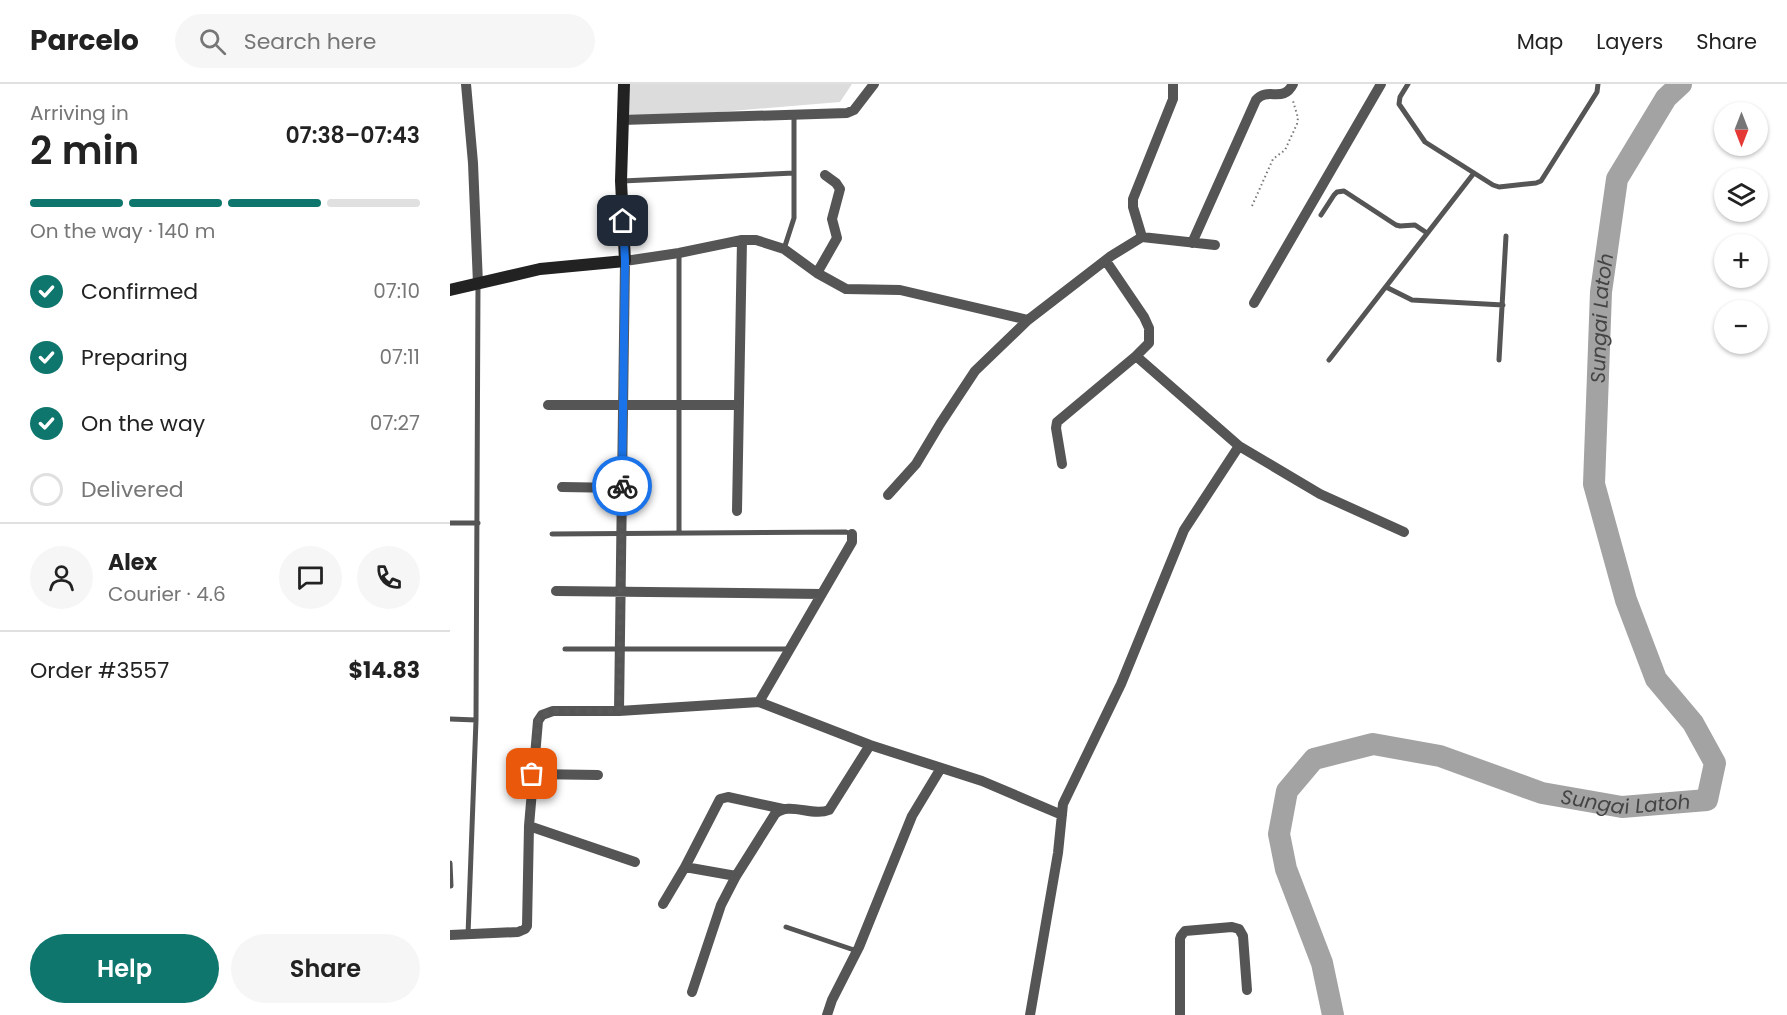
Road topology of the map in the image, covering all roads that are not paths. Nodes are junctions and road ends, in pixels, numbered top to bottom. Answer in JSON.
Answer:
{"nodes":[{"id":1,"x":466,"y":84,"type":"edge"},
{"id":2,"x":624,"y":84,"type":"edge"},
{"id":3,"x":874,"y":84,"type":"edge"},
{"id":4,"x":1173,"y":84,"type":"edge"},
{"id":5,"x":1381,"y":84,"type":"edge"},
{"id":6,"x":1408,"y":84,"type":"edge"},
{"id":7,"x":1598,"y":84,"type":"edge"},
{"id":8,"x":1292,"y":87,"type":"edge"},
{"id":9,"x":794,"y":114,"type":"junction"},
{"id":10,"x":622,"y":120,"type":"junction"},
{"id":11,"x":794,"y":173,"type":"junction"},
{"id":12,"x":1474,"y":173,"type":"junction"},
{"id":13,"x":825,"y":175,"type":"dead end"},
{"id":14,"x":621,"y":181,"type":"junction"},
{"id":15,"x":1321,"y":215,"type":"dead end"},
{"id":16,"x":1428,"y":233,"type":"junction"},
{"id":17,"x":1506,"y":236,"type":"dead end"},
{"id":18,"x":1142,"y":237,"type":"junction"},
{"id":19,"x":742,"y":240,"type":"junction"},
{"id":20,"x":1192,"y":243,"type":"junction"},
{"id":21,"x":1215,"y":245,"type":"dead end"},
{"id":22,"x":784,"y":249,"type":"junction"},
{"id":23,"x":679,"y":253,"type":"junction"},
{"id":24,"x":625,"y":261,"type":"junction"},
{"id":25,"x":1106,"y":261,"type":"junction"},
{"id":26,"x":817,"y":273,"type":"junction"},
{"id":27,"x":478,"y":284,"type":"junction"},
{"id":28,"x":1386,"y":287,"type":"junction"},
{"id":29,"x":450,"y":290,"type":"edge"},
{"id":30,"x":1254,"y":303,"type":"dead end"},
{"id":31,"x":1503,"y":305,"type":"junction"},
{"id":32,"x":1028,"y":320,"type":"junction"},
{"id":33,"x":1136,"y":356,"type":"junction"},
{"id":34,"x":1329,"y":360,"type":"dead end"},
{"id":35,"x":1499,"y":360,"type":"dead end"},
{"id":36,"x":548,"y":405,"type":"dead end"},
{"id":37,"x":623,"y":405,"type":"junction"},
{"id":38,"x":679,"y":405,"type":"junction"},
{"id":39,"x":739,"y":405,"type":"junction"},
{"id":40,"x":1239,"y":446,"type":"junction"},
{"id":41,"x":1062,"y":464,"type":"dead end"},
{"id":42,"x":562,"y":488,"type":"dead end"},
{"id":43,"x":622,"y":488,"type":"junction"},
{"id":44,"x":888,"y":495,"type":"dead end"},
{"id":45,"x":737,"y":511,"type":"dead end"},
{"id":46,"x":450,"y":523,"type":"edge"},
{"id":47,"x":478,"y":523,"type":"junction"},
{"id":48,"x":1404,"y":532,"type":"dead end"},
{"id":49,"x":621,"y":533,"type":"junction"},
{"id":50,"x":679,"y":533,"type":"junction"},
{"id":51,"x":552,"y":534,"type":"dead end"},
{"id":52,"x":852,"y":534,"type":"joint"},
{"id":53,"x":556,"y":591,"type":"dead end"},
{"id":54,"x":621,"y":591,"type":"junction"},
{"id":55,"x":821,"y":594,"type":"junction"},
{"id":56,"x":789,"y":649,"type":"junction"},
{"id":57,"x":565,"y":650,"type":"dead end"},
{"id":58,"x":620,"y":650,"type":"junction"},
{"id":59,"x":759,"y":702,"type":"junction"},
{"id":60,"x":619,"y":711,"type":"junction"},
{"id":61,"x":450,"y":719,"type":"edge"},
{"id":62,"x":476,"y":720,"type":"junction"},
{"id":63,"x":870,"y":745,"type":"junction"},
{"id":64,"x":942,"y":768,"type":"junction"},
{"id":65,"x":532,"y":774,"type":"junction"},
{"id":66,"x":598,"y":775,"type":"dead end"},
{"id":67,"x":783,"y":809,"type":"junction"},
{"id":68,"x":1062,"y":815,"type":"junction"},
{"id":69,"x":529,"y":826,"type":"junction"},
{"id":70,"x":635,"y":862,"type":"dead end"},
{"id":71,"x":450,"y":863,"type":"edge"},
{"id":72,"x":685,"y":867,"type":"junction"},
{"id":73,"x":736,"y":876,"type":"junction"},
{"id":74,"x":451,"y":886,"type":"edge"},
{"id":75,"x":663,"y":904,"type":"dead end"},
{"id":76,"x":786,"y":927,"type":"dead end"},
{"id":77,"x":450,"y":935,"type":"edge"},
{"id":78,"x":468,"y":935,"type":"junction"},
{"id":79,"x":857,"y":951,"type":"junction"},
{"id":80,"x":1247,"y":990,"type":"dead end"},
{"id":81,"x":692,"y":992,"type":"dead end"},
{"id":82,"x":826,"y":1015,"type":"edge"},
{"id":83,"x":1030,"y":1015,"type":"edge"},
{"id":84,"x":1180,"y":1015,"type":"edge"}],
"edges":[{"from":1,"to":27,"type":"street"},
{"from":2,"to":10,"type":"street"},
{"from":3,"to":9,"type":"street"},
{"from":4,"to":18,"type":"street"},
{"from":5,"to":30,"type":"street"},
{"from":6,"to":12,"type":"lane"},
{"from":7,"to":12,"type":"lane"},
{"from":8,"to":20,"type":"street"},
{"from":9,"to":10,"type":"street"},
{"from":9,"to":11,"type":"lane"},
{"from":10,"to":14,"type":"street"},
{"from":11,"to":14,"type":"lane"},
{"from":11,"to":22,"type":"lane"},
{"from":12,"to":16,"type":"lane"},
{"from":13,"to":26,"type":"street"},
{"from":14,"to":24,"type":"street"},
{"from":15,"to":16,"type":"lane"},
{"from":16,"to":28,"type":"lane"},
{"from":17,"to":31,"type":"lane"},
{"from":18,"to":20,"type":"street"},
{"from":18,"to":25,"type":"street"},
{"from":19,"to":22,"type":"street"},
{"from":19,"to":23,"type":"street"},
{"from":19,"to":39,"type":"street"},
{"from":20,"to":21,"type":"street"},
{"from":22,"to":26,"type":"street"},
{"from":23,"to":24,"type":"street"},
{"from":23,"to":38,"type":"lane"},
{"from":24,"to":27,"type":"street"},
{"from":24,"to":37,"type":"street"},
{"from":25,"to":32,"type":"street"},
{"from":25,"to":33,"type":"street"},
{"from":26,"to":32,"type":"street"},
{"from":27,"to":29,"type":"street"},
{"from":27,"to":47,"type":"lane"},
{"from":28,"to":31,"type":"lane"},
{"from":28,"to":34,"type":"lane"},
{"from":31,"to":35,"type":"lane"},
{"from":32,"to":44,"type":"street"},
{"from":33,"to":40,"type":"street"},
{"from":33,"to":41,"type":"street"},
{"from":36,"to":37,"type":"street"},
{"from":37,"to":38,"type":"street"},
{"from":37,"to":43,"type":"street"},
{"from":38,"to":39,"type":"street"},
{"from":38,"to":50,"type":"lane"},
{"from":39,"to":45,"type":"street"},
{"from":40,"to":48,"type":"street"},
{"from":40,"to":68,"type":"street"},
{"from":42,"to":43,"type":"street"},
{"from":43,"to":49,"type":"street"},
{"from":46,"to":47,"type":"lane"},
{"from":47,"to":62,"type":"lane"},
{"from":49,"to":50,"type":"lane"},
{"from":49,"to":51,"type":"lane"},
{"from":49,"to":54,"type":"street"},
{"from":50,"to":52,"type":"lane"},
{"from":52,"to":55,"type":"street"},
{"from":53,"to":54,"type":"street"},
{"from":54,"to":55,"type":"street"},
{"from":54,"to":58,"type":"street"},
{"from":55,"to":56,"type":"street"},
{"from":56,"to":58,"type":"lane"},
{"from":56,"to":59,"type":"street"},
{"from":57,"to":58,"type":"lane"},
{"from":58,"to":60,"type":"street"},
{"from":59,"to":60,"type":"street"},
{"from":59,"to":63,"type":"street"},
{"from":60,"to":65,"type":"street"},
{"from":61,"to":62,"type":"lane"},
{"from":62,"to":78,"type":"lane"},
{"from":63,"to":64,"type":"street"},
{"from":63,"to":67,"type":"street"},
{"from":64,"to":68,"type":"street"},
{"from":64,"to":79,"type":"street"},
{"from":65,"to":66,"type":"street"},
{"from":65,"to":69,"type":"street"},
{"from":67,"to":72,"type":"street"},
{"from":67,"to":73,"type":"street"},
{"from":68,"to":83,"type":"street"},
{"from":69,"to":70,"type":"street"},
{"from":69,"to":78,"type":"street"},
{"from":71,"to":74,"type":"lane"},
{"from":72,"to":73,"type":"street"},
{"from":72,"to":75,"type":"street"},
{"from":73,"to":81,"type":"street"},
{"from":76,"to":79,"type":"lane"},
{"from":77,"to":78,"type":"street"},
{"from":79,"to":82,"type":"street"},
{"from":80,"to":84,"type":"street"}]}
